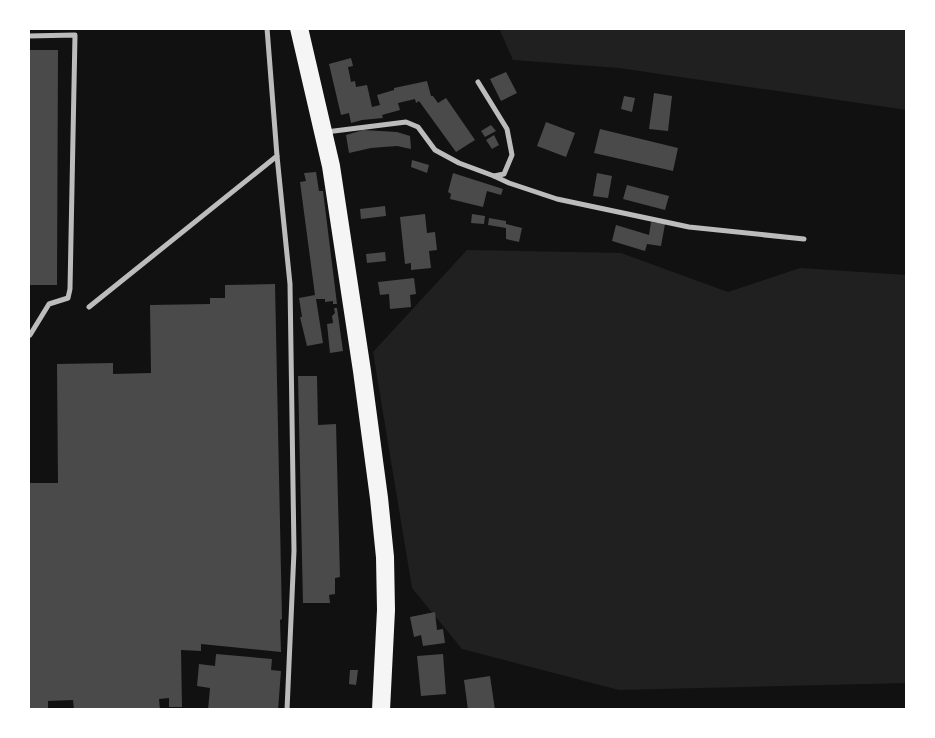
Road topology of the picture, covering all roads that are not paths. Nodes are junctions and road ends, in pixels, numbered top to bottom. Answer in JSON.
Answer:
{"nodes":[{"id":1,"x":267,"y":28,"type":"edge"},
{"id":2,"x":299,"y":28,"type":"edge"},
{"id":3,"x":28,"y":36,"type":"edge"},
{"id":4,"x":478,"y":82,"type":"dead end"},
{"id":5,"x":323,"y":132,"type":"junction"},
{"id":6,"x":277,"y":156,"type":"junction"},
{"id":7,"x":494,"y":176,"type":"junction"},
{"id":8,"x":804,"y":239,"type":"dead end"},
{"id":9,"x":89,"y":307,"type":"dead end"},
{"id":10,"x":30,"y":335,"type":"dead end"},
{"id":11,"x":287,"y":710,"type":"edge"},
{"id":12,"x":381,"y":710,"type":"edge"}],
"edges":[{"from":1,"to":6,"type":"lane"},
{"from":2,"to":5,"type":"main road"},
{"from":3,"to":10,"type":"lane"},
{"from":4,"to":7,"type":"lane"},
{"from":5,"to":7,"type":"lane"},
{"from":5,"to":12,"type":"main road"},
{"from":6,"to":9,"type":"lane"},
{"from":6,"to":11,"type":"lane"},
{"from":7,"to":8,"type":"lane"}]}
